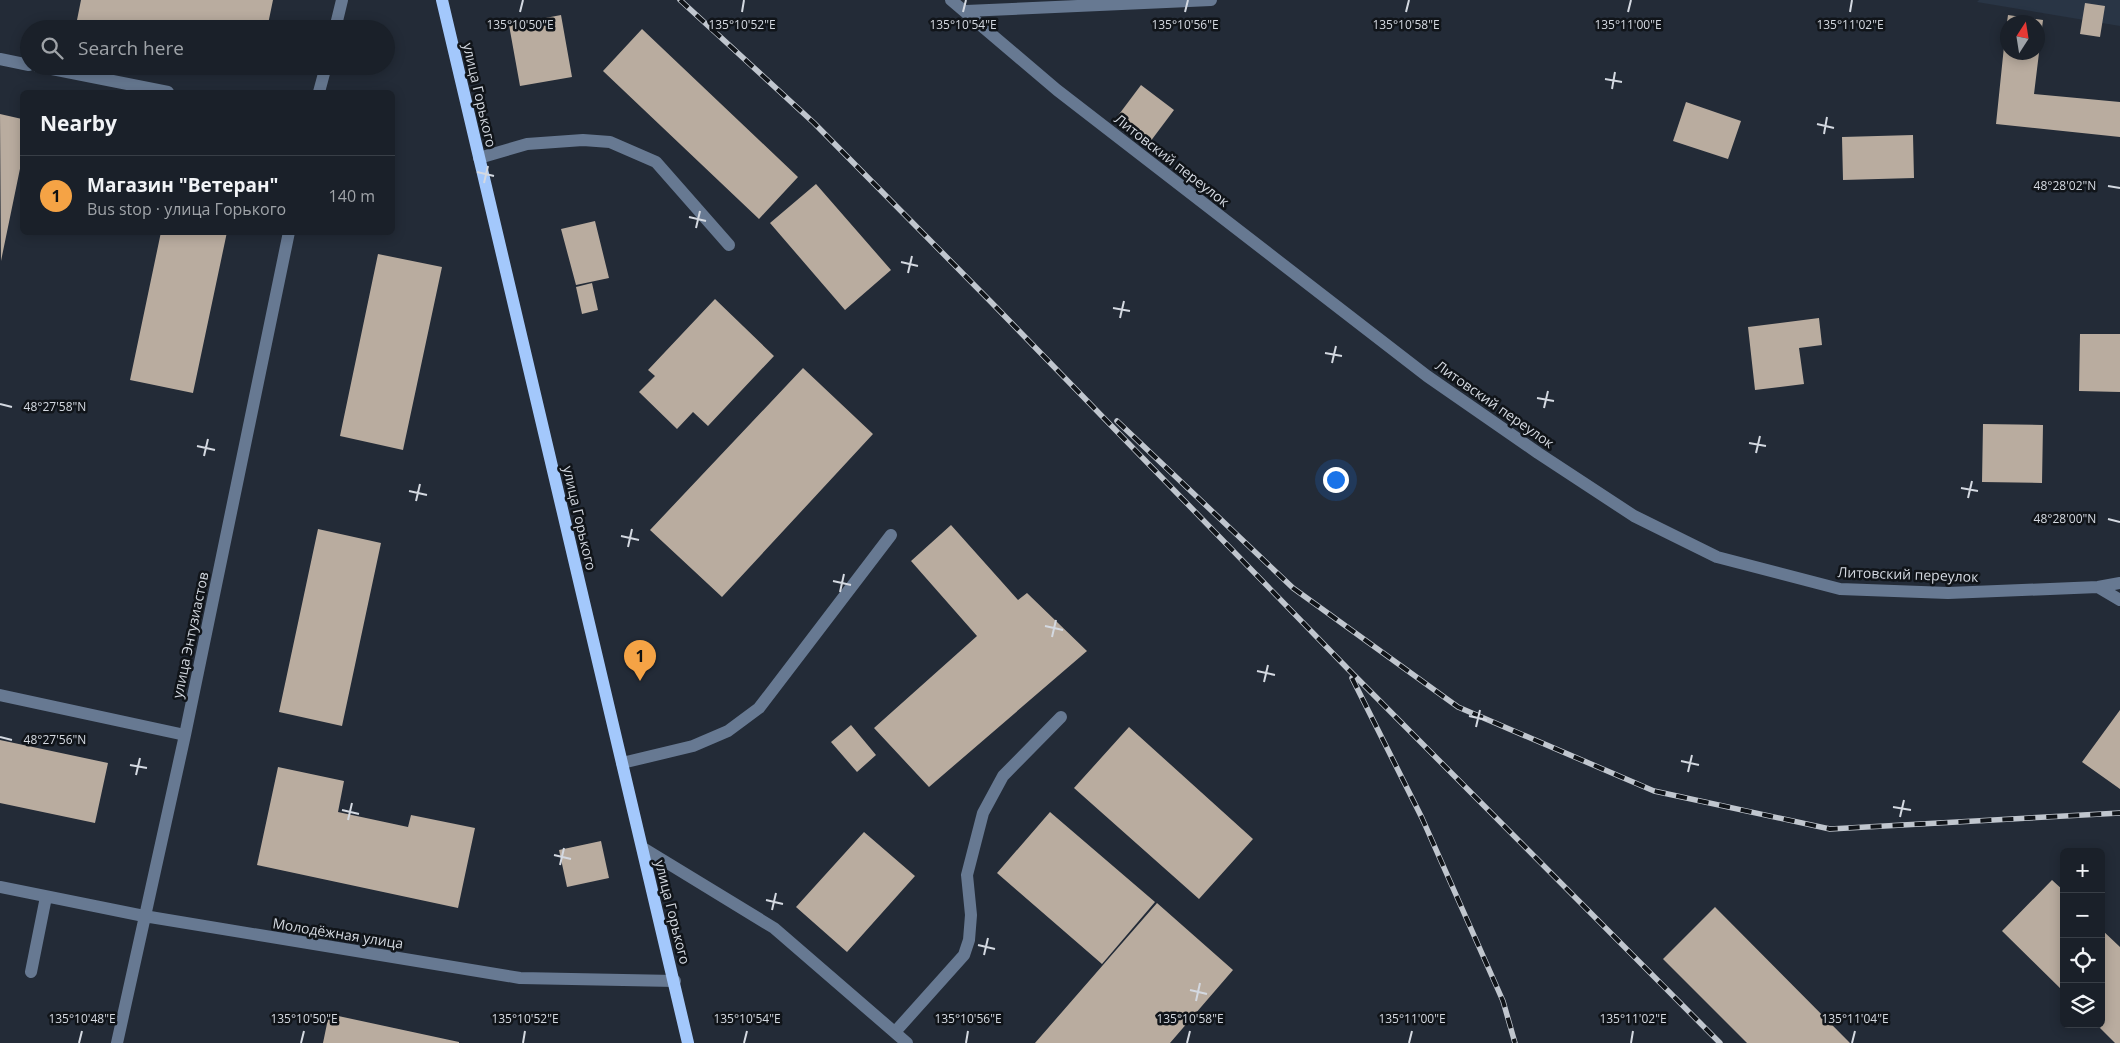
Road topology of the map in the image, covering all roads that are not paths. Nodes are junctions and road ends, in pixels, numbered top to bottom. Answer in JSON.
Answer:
{"nodes":[{"id":1,"x":342,"y":0,"type":"edge"},
{"id":2,"x":442,"y":0,"type":"edge"},
{"id":3,"x":951,"y":0,"type":"edge"},
{"id":4,"x":1211,"y":0,"type":"edge"},
{"id":5,"x":966,"y":11,"type":"junction"},
{"id":6,"x":337,"y":20,"type":"edge"},
{"id":7,"x":0,"y":59,"type":"edge"},
{"id":8,"x":20,"y":63,"type":"edge"},
{"id":9,"x":82,"y":75,"type":"edge"},
{"id":10,"x":324,"y":75,"type":"edge"},
{"id":11,"x":158,"y":90,"type":"edge"},
{"id":12,"x":320,"y":90,"type":"edge"},
{"id":13,"x":479,"y":158,"type":"junction"},
{"id":14,"x":288,"y":235,"type":"edge"},
{"id":15,"x":729,"y":245,"type":"dead end"},
{"id":16,"x":891,"y":535,"type":"dead end"},
{"id":17,"x":2120,"y":583,"type":"edge"},
{"id":18,"x":2098,"y":588,"type":"junction"},
{"id":19,"x":2120,"y":600,"type":"edge"},
{"id":20,"x":0,"y":695,"type":"edge"},
{"id":21,"x":1061,"y":716,"type":"dead end"},
{"id":22,"x":185,"y":735,"type":"junction"},
{"id":23,"x":622,"y":762,"type":"junction"},
{"id":24,"x":642,"y":848,"type":"junction"},
{"id":25,"x":0,"y":887,"type":"edge"},
{"id":26,"x":46,"y":897,"type":"junction"},
{"id":27,"x":144,"y":916,"type":"junction"},
{"id":28,"x":31,"y":972,"type":"dead end"},
{"id":29,"x":674,"y":981,"type":"junction"},
{"id":30,"x":895,"y":1032,"type":"junction"},
{"id":31,"x":117,"y":1043,"type":"edge"},
{"id":32,"x":688,"y":1043,"type":"edge"},
{"id":33,"x":907,"y":1043,"type":"edge"}],
"edges":[{"from":1,"to":6,"type":"street"},
{"from":2,"to":13,"type":"main road","name":"улица Горького"},
{"from":3,"to":5,"type":"street","name":"Литовский переулок"},
{"from":4,"to":5,"type":"street"},
{"from":5,"to":18,"type":"street","name":"Литовский переулок"},
{"from":7,"to":8,"type":"street"},
{"from":9,"to":11,"type":"street"},
{"from":10,"to":12,"type":"street"},
{"from":13,"to":15,"type":"street"},
{"from":13,"to":23,"type":"main road","name":"улица Горького"},
{"from":14,"to":22,"type":"street","name":"улица Энтузиастов"},
{"from":16,"to":23,"type":"street"},
{"from":17,"to":18,"type":"street","name":"Литовский переулок"},
{"from":18,"to":19,"type":"street"},
{"from":20,"to":22,"type":"street"},
{"from":21,"to":30,"type":"street"},
{"from":22,"to":27,"type":"street","name":"улица Энтузиастов"},
{"from":23,"to":24,"type":"main road","name":"улица Горького"},
{"from":24,"to":29,"type":"main road","name":"улица Горького"},
{"from":24,"to":30,"type":"street"},
{"from":25,"to":26,"type":"street","name":"Молодёжная улица"},
{"from":26,"to":27,"type":"street","name":"Молодёжная улица"},
{"from":26,"to":28,"type":"street"},
{"from":27,"to":29,"type":"street","name":"Молодёжная улица"},
{"from":27,"to":31,"type":"street","name":"улица Энтузиастов"},
{"from":29,"to":32,"type":"main road","name":"улица Горького"},
{"from":30,"to":33,"type":"street"}]}
